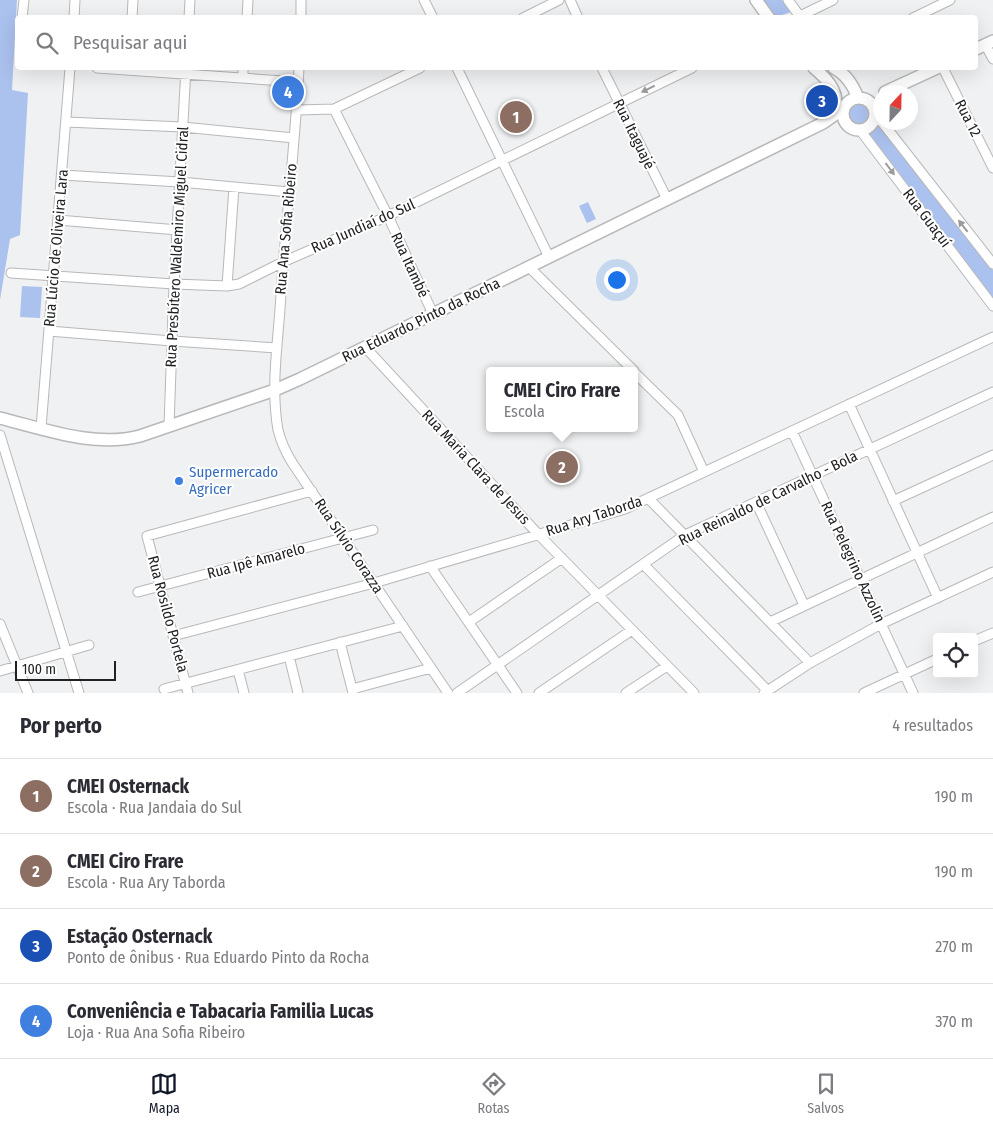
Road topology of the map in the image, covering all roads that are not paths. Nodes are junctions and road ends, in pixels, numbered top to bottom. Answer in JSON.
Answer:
{"nodes":[{"id":1,"x":24,"y":0,"type":"edge"},
{"id":2,"x":75,"y":0,"type":"edge"},
{"id":3,"x":133,"y":0,"type":"edge"},
{"id":4,"x":190,"y":0,"type":"edge"},
{"id":5,"x":248,"y":0,"type":"edge"},
{"id":6,"x":301,"y":0,"type":"edge"},
{"id":7,"x":424,"y":0,"type":"edge"},
{"id":8,"x":559,"y":0,"type":"edge"},
{"id":9,"x":570,"y":0,"type":"edge"},
{"id":10,"x":756,"y":0,"type":"edge"},
{"id":11,"x":788,"y":0,"type":"edge"},
{"id":12,"x":833,"y":0,"type":"edge"},
{"id":13,"x":950,"y":0,"type":"edge"},
{"id":14,"x":22,"y":15,"type":"edge"},
{"id":15,"x":74,"y":15,"type":"edge"},
{"id":16,"x":132,"y":15,"type":"edge"},
{"id":17,"x":189,"y":15,"type":"edge"},
{"id":18,"x":247,"y":15,"type":"edge"},
{"id":19,"x":301,"y":15,"type":"edge"},
{"id":20,"x":432,"y":15,"type":"edge"},
{"id":21,"x":529,"y":15,"type":"edge"},
{"id":22,"x":577,"y":15,"type":"edge"},
{"id":23,"x":767,"y":15,"type":"edge"},
{"id":24,"x":798,"y":15,"type":"edge"},
{"id":25,"x":803,"y":15,"type":"edge"},
{"id":26,"x":919,"y":15,"type":"edge"},
{"id":27,"x":985,"y":45,"type":"edge"},
{"id":28,"x":993,"y":59,"type":"edge"},
{"id":29,"x":70,"y":70,"type":"edge"},
{"id":30,"x":167,"y":70,"type":"edge"},
{"id":31,"x":244,"y":70,"type":"edge"},
{"id":32,"x":299,"y":70,"type":"edge"},
{"id":33,"x":416,"y":70,"type":"edge"},
{"id":34,"x":458,"y":70,"type":"edge"},
{"id":35,"x":603,"y":70,"type":"edge"},
{"id":36,"x":688,"y":70,"type":"edge"},
{"id":37,"x":818,"y":70,"type":"edge"},
{"id":38,"x":840,"y":70,"type":"edge"},
{"id":39,"x":933,"y":70,"type":"edge"},
{"id":40,"x":943,"y":70,"type":"edge"},
{"id":41,"x":186,"y":71,"type":"edge"},
{"id":42,"x":243,"y":78,"type":"junction"},
{"id":43,"x":298,"y":82,"type":"junction"},
{"id":44,"x":900,"y":85,"type":"edge"},
{"id":45,"x":873,"y":95,"type":"edge"},
{"id":46,"x":860,"y":98,"type":"junction"},
{"id":47,"x":619,"y":103,"type":"junction"},
{"id":48,"x":842,"y":104,"type":"junction"},
{"id":49,"x":873,"y":108,"type":"edge"},
{"id":50,"x":334,"y":109,"type":"junction"},
{"id":51,"x":297,"y":110,"type":"junction"},
{"id":52,"x":825,"y":121,"type":"junction"},
{"id":53,"x":66,"y":122,"type":"junction"},
{"id":54,"x":873,"y":122,"type":"edge"},
{"id":55,"x":846,"y":124,"type":"junction"},
{"id":56,"x":183,"y":127,"type":"junction"},
{"id":57,"x":860,"y":130,"type":"junction"},
{"id":58,"x":888,"y":130,"type":"edge"},
{"id":59,"x":294,"y":138,"type":"junction"},
{"id":60,"x":502,"y":160,"type":"junction"},
{"id":61,"x":993,"y":168,"type":"edge"},
{"id":62,"x":62,"y":175,"type":"junction"},
{"id":63,"x":180,"y":182,"type":"junction"},
{"id":64,"x":234,"y":187,"type":"junction"},
{"id":65,"x":288,"y":192,"type":"junction"},
{"id":66,"x":667,"y":200,"type":"junction"},
{"id":67,"x":388,"y":216,"type":"junction"},
{"id":68,"x":58,"y":220,"type":"junction"},
{"id":69,"x":178,"y":230,"type":"junction"},
{"id":70,"x":549,"y":257,"type":"junction"},
{"id":71,"x":283,"y":262,"type":"junction"},
{"id":72,"x":993,"y":264,"type":"edge"},
{"id":73,"x":529,"y":267,"type":"junction"},
{"id":74,"x":11,"y":273,"type":"dead end"},
{"id":75,"x":54,"y":276,"type":"junction"},
{"id":76,"x":174,"y":284,"type":"junction"},
{"id":77,"x":227,"y":286,"type":"junction"},
{"id":78,"x":993,"y":306,"type":"edge"},
{"id":79,"x":433,"y":314,"type":"junction"},
{"id":80,"x":49,"y":331,"type":"junction"},
{"id":81,"x":993,"y":337,"type":"edge"},
{"id":82,"x":172,"y":341,"type":"junction"},
{"id":83,"x":365,"y":347,"type":"junction"},
{"id":84,"x":277,"y":348,"type":"junction"},
{"id":85,"x":630,"y":367,"type":"edge"},
{"id":86,"x":638,"y":375,"type":"edge"},
{"id":87,"x":275,"y":390,"type":"junction"},
{"id":88,"x":993,"y":392,"type":"edge"},
{"id":89,"x":849,"y":404,"type":"junction"},
{"id":90,"x":0,"y":418,"type":"edge"},
{"id":91,"x":169,"y":426,"type":"junction"},
{"id":92,"x":42,"y":428,"type":"junction"},
{"id":93,"x":792,"y":431,"type":"junction"},
{"id":94,"x":0,"y":435,"type":"edge"},
{"id":95,"x":870,"y":449,"type":"junction"},
{"id":96,"x":993,"y":455,"type":"edge"},
{"id":97,"x":704,"y":472,"type":"junction"},
{"id":98,"x":813,"y":476,"type":"junction"},
{"id":99,"x":312,"y":492,"type":"junction"},
{"id":100,"x":648,"y":498,"type":"junction"},
{"id":101,"x":894,"y":501,"type":"junction"},
{"id":102,"x":756,"y":502,"type":"junction"},
{"id":103,"x":993,"y":517,"type":"edge"},
{"id":104,"x":373,"y":530,"type":"dead end"},
{"id":105,"x":538,"y":534,"type":"junction"},
{"id":106,"x":685,"y":535,"type":"junction"},
{"id":107,"x":343,"y":538,"type":"junction"},
{"id":108,"x":917,"y":552,"type":"junction"},
{"id":109,"x":562,"y":558,"type":"junction"},
{"id":110,"x":643,"y":564,"type":"junction"},
{"id":111,"x":430,"y":566,"type":"junction"},
{"id":112,"x":993,"y":572,"type":"edge"},
{"id":113,"x":861,"y":579,"type":"junction"},
{"id":114,"x":374,"y":583,"type":"junction"},
{"id":115,"x":160,"y":586,"type":"junction"},
{"id":116,"x":138,"y":592,"type":"dead end"},
{"id":117,"x":598,"y":596,"type":"junction"},
{"id":118,"x":938,"y":598,"type":"junction"},
{"id":119,"x":804,"y":605,"type":"junction"},
{"id":120,"x":468,"y":622,"type":"junction"},
{"id":121,"x":770,"y":622,"type":"junction"},
{"id":122,"x":0,"y":624,"type":"edge"},
{"id":123,"x":881,"y":624,"type":"junction"},
{"id":124,"x":403,"y":626,"type":"junction"},
{"id":125,"x":632,"y":630,"type":"junction"},
{"id":126,"x":993,"y":632,"type":"edge"},
{"id":127,"x":173,"y":636,"type":"junction"},
{"id":128,"x":978,"y":639,"type":"edge"},
{"id":129,"x":340,"y":642,"type":"junction"},
{"id":130,"x":89,"y":645,"type":"dead end"},
{"id":131,"x":66,"y":652,"type":"junction"},
{"id":132,"x":288,"y":656,"type":"junction"},
{"id":133,"x":933,"y":660,"type":"edge"},
{"id":134,"x":810,"y":663,"type":"junction"},
{"id":135,"x":498,"y":665,"type":"junction"},
{"id":136,"x":17,"y":666,"type":"junction"},
{"id":137,"x":667,"y":666,"type":"junction"},
{"id":138,"x":431,"y":668,"type":"junction"},
{"id":139,"x":238,"y":670,"type":"junction"},
{"id":140,"x":0,"y":671,"type":"edge"},
{"id":141,"x":904,"y":674,"type":"junction"},
{"id":142,"x":186,"y":683,"type":"junction"},
{"id":143,"x":164,"y":689,"type":"dead end"},
{"id":144,"x":352,"y":691,"type":"edge"},
{"id":145,"x":766,"y":692,"type":"edge"},
{"id":146,"x":28,"y":693,"type":"edge"},
{"id":147,"x":79,"y":693,"type":"edge"},
{"id":148,"x":188,"y":693,"type":"edge"},
{"id":149,"x":244,"y":693,"type":"edge"},
{"id":150,"x":298,"y":693,"type":"edge"},
{"id":151,"x":448,"y":693,"type":"edge"},
{"id":152,"x":457,"y":693,"type":"edge"},
{"id":153,"x":517,"y":693,"type":"edge"},
{"id":154,"x":539,"y":693,"type":"edge"},
{"id":155,"x":626,"y":693,"type":"edge"},
{"id":156,"x":694,"y":693,"type":"edge"},
{"id":157,"x":864,"y":693,"type":"edge"},
{"id":158,"x":913,"y":693,"type":"edge"}],
"edges":[{"from":1,"to":14,"type":"street"},
{"from":2,"to":15,"type":"street"},
{"from":3,"to":16,"type":"street"},
{"from":4,"to":17,"type":"street"},
{"from":5,"to":18,"type":"street"},
{"from":6,"to":19,"type":"street"},
{"from":7,"to":20,"type":"street"},
{"from":8,"to":21,"type":"street"},
{"from":9,"to":22,"type":"street"},
{"from":10,"to":23,"type":"main road"},
{"from":11,"to":24,"type":"street"},
{"from":12,"to":25,"type":"street"},
{"from":13,"to":26,"type":"street"},
{"from":27,"to":28,"type":"street"},
{"from":29,"to":53,"type":"street","name":"Rua Lúcio de Oliveira Lara"},
{"from":30,"to":41,"type":"street"},
{"from":31,"to":42,"type":"street"},
{"from":32,"to":43,"type":"street","name":"Rua Ana Sofia Ribeiro"},
{"from":33,"to":50,"type":"street"},
{"from":34,"to":60,"type":"street"},
{"from":35,"to":47,"type":"street","name":"Rua Itaguajé"},
{"from":36,"to":47,"type":"street","name":"Rua Jundiaí do Sul","one_way":true},
{"from":37,"to":48,"type":"main road"},
{"from":38,"to":46,"type":"main road"},
{"from":39,"to":44,"type":"main road"},
{"from":40,"to":61,"type":"street","name":"Rua 12"},
{"from":41,"to":42,"type":"street"},
{"from":41,"to":56,"type":"street","name":"Rua Presbítero Waldemiro Miguel Cidral"},
{"from":42,"to":43,"type":"street"},
{"from":43,"to":51,"type":"street","name":"Rua Ana Sofia Ribeiro"},
{"from":45,"to":46,"type":"main road"},
{"from":46,"to":48,"type":"main road"},
{"from":46,"to":49,"type":"main road"},
{"from":47,"to":60,"type":"street","name":"Rua Jundiaí do Sul"},
{"from":47,"to":66,"type":"street","name":"Rua Itaguajé"},
{"from":48,"to":52,"type":"main road"},
{"from":48,"to":55,"type":"main road"},
{"from":50,"to":51,"type":"street"},
{"from":50,"to":67,"type":"street","name":"Rua Itambé"},
{"from":51,"to":59,"type":"street","name":"Rua Ana Sofia Ribeiro"},
{"from":52,"to":55,"type":"main road","name":"Rua Eduardo Pinto da Rocha"},
{"from":52,"to":66,"type":"main road","name":"Rua Eduardo Pinto da Rocha"},
{"from":53,"to":56,"type":"street"},
{"from":53,"to":62,"type":"street","name":"Rua Lúcio de Oliveira Lara"},
{"from":54,"to":57,"type":"main road"},
{"from":55,"to":57,"type":"main road"},
{"from":56,"to":59,"type":"street"},
{"from":56,"to":63,"type":"street","name":"Rua Presbítero Waldemiro Miguel Cidral"},
{"from":57,"to":78,"type":"street","name":"Rua Guaçuí","one_way":true},
{"from":72,"to":58,"type":"street","name":"Rua Guaçuí","one_way":true},
{"from":59,"to":65,"type":"street","name":"Rua Ana Sofia Ribeiro"},
{"from":60,"to":67,"type":"street","name":"Rua Jundiaí do Sul"},
{"from":60,"to":70,"type":"street"},
{"from":62,"to":63,"type":"street"},
{"from":62,"to":68,"type":"street","name":"Rua Lúcio de Oliveira Lara"},
{"from":63,"to":64,"type":"street"},
{"from":63,"to":69,"type":"street","name":"Rua Presbítero Waldemiro Miguel Cidral"},
{"from":64,"to":65,"type":"street"},
{"from":64,"to":77,"type":"street"},
{"from":65,"to":71,"type":"street","name":"Rua Ana Sofia Ribeiro"},
{"from":66,"to":70,"type":"main road","name":"Rua Eduardo Pinto da Rocha"},
{"from":67,"to":71,"type":"street","name":"Rua Jundiaí do Sul"},
{"from":67,"to":79,"type":"street","name":"Rua Itambé"},
{"from":68,"to":69,"type":"street"},
{"from":68,"to":75,"type":"street","name":"Rua Lúcio de Oliveira Lara"},
{"from":69,"to":76,"type":"street","name":"Rua Presbítero Waldemiro Miguel Cidral"},
{"from":70,"to":73,"type":"main road","name":"Rua Eduardo Pinto da Rocha"},
{"from":71,"to":77,"type":"street","name":"Rua Jundiaí do Sul"},
{"from":71,"to":84,"type":"street","name":"Rua Ana Sofia Ribeiro"},
{"from":73,"to":79,"type":"main road","name":"Rua Eduardo Pinto da Rocha"},
{"from":73,"to":85,"type":"street"},
{"from":74,"to":75,"type":"street","name":"Rua Jundiaí do Sul"},
{"from":75,"to":76,"type":"street","name":"Rua Jundiaí do Sul"},
{"from":75,"to":80,"type":"street","name":"Rua Lúcio de Oliveira Lara"},
{"from":76,"to":77,"type":"street","name":"Rua Jundiaí do Sul"},
{"from":76,"to":82,"type":"street","name":"Rua Presbítero Waldemiro Miguel Cidral"},
{"from":79,"to":83,"type":"main road","name":"Rua Eduardo Pinto da Rocha"},
{"from":80,"to":82,"type":"street"},
{"from":80,"to":92,"type":"street","name":"Rua Lúcio de Oliveira Lara"},
{"from":81,"to":89,"type":"street","name":"Rua Ary Taborda"},
{"from":82,"to":84,"type":"street"},
{"from":82,"to":91,"type":"street","name":"Rua Presbítero Waldemiro Miguel Cidral"},
{"from":83,"to":87,"type":"main road","name":"Rua Eduardo Pinto da Rocha"},
{"from":83,"to":105,"type":"street","name":"Rua Maria Clara de Jesus"},
{"from":84,"to":87,"type":"street","name":"Rua Ana Sofia Ribeiro"},
{"from":86,"to":97,"type":"street"},
{"from":87,"to":91,"type":"main road","name":"Rua Eduardo Pinto da Rocha"},
{"from":87,"to":99,"type":"street","name":"Rua Sílvio Corazza"},
{"from":88,"to":95,"type":"street","name":"Rua Reinaldo de Carvalho - Bola"},
{"from":89,"to":93,"type":"street","name":"Rua Ary Taborda"},
{"from":89,"to":95,"type":"street"},
{"from":90,"to":92,"type":"main road","name":"Rua Eduardo Pinto da Rocha"},
{"from":91,"to":92,"type":"main road","name":"Rua Eduardo Pinto da Rocha"},
{"from":93,"to":97,"type":"street","name":"Rua Ary Taborda"},
{"from":93,"to":98,"type":"street","name":"Rua Pelegrino Azzolin"},
{"from":94,"to":131,"type":"street"},
{"from":95,"to":98,"type":"street","name":"Rua Reinaldo de Carvalho - Bola"},
{"from":95,"to":101,"type":"street"},
{"from":96,"to":101,"type":"street"},
{"from":97,"to":100,"type":"street","name":"Rua Ary Taborda"},
{"from":98,"to":102,"type":"street","name":"Rua Reinaldo de Carvalho - Bola"},
{"from":98,"to":113,"type":"street","name":"Rua Pelegrino Azzolin"},
{"from":99,"to":107,"type":"street","name":"Rua Sílvio Corazza"},
{"from":99,"to":115,"type":"street","name":"Rua Rosildo Portela"},
{"from":100,"to":105,"type":"street","name":"Rua Ary Taborda"},
{"from":100,"to":106,"type":"street"},
{"from":101,"to":108,"type":"street"},
{"from":102,"to":106,"type":"street","name":"Rua Reinaldo de Carvalho - Bola"},
{"from":102,"to":119,"type":"street"},
{"from":103,"to":108,"type":"street"},
{"from":104,"to":107,"type":"street","name":"Rua Ipê Amarelo"},
{"from":105,"to":109,"type":"street","name":"Rua Maria Clara de Jesus"},
{"from":105,"to":111,"type":"street","name":"Rua Ary Taborda"},
{"from":106,"to":110,"type":"street","name":"Rua Reinaldo de Carvalho - Bola"},
{"from":106,"to":121,"type":"street"},
{"from":107,"to":114,"type":"street","name":"Rua Sílvio Corazza"},
{"from":107,"to":115,"type":"street","name":"Rua Ipê Amarelo"},
{"from":108,"to":113,"type":"street"},
{"from":108,"to":118,"type":"street"},
{"from":109,"to":117,"type":"street","name":"Rua Maria Clara de Jesus"},
{"from":109,"to":120,"type":"street"},
{"from":110,"to":117,"type":"street","name":"Rua Reinaldo de Carvalho - Bola"},
{"from":110,"to":145,"type":"street"},
{"from":111,"to":114,"type":"street","name":"Rua Ary Taborda"},
{"from":111,"to":120,"type":"street"},
{"from":112,"to":118,"type":"street"},
{"from":113,"to":119,"type":"street"},
{"from":113,"to":123,"type":"street","name":"Rua Pelegrino Azzolin"},
{"from":114,"to":124,"type":"street","name":"Rua Sílvio Corazza"},
{"from":114,"to":127,"type":"street","name":"Rua Ary Taborda"},
{"from":115,"to":116,"type":"street","name":"Rua Ipê Amarelo"},
{"from":115,"to":127,"type":"street","name":"Rua Rosildo Portela"},
{"from":117,"to":125,"type":"street","name":"Rua Maria Clara de Jesus"},
{"from":117,"to":135,"type":"street","name":"Rua Reinaldo de Carvalho - Bola"},
{"from":118,"to":123,"type":"street"},
{"from":119,"to":121,"type":"street"},
{"from":120,"to":135,"type":"street"},
{"from":121,"to":134,"type":"street"},
{"from":122,"to":136,"type":"street"},
{"from":123,"to":134,"type":"street"},
{"from":123,"to":141,"type":"street","name":"Rua Pelegrino Azzolin"},
{"from":124,"to":129,"type":"street"},
{"from":124,"to":138,"type":"street","name":"Rua Sílvio Corazza"},
{"from":125,"to":137,"type":"street","name":"Rua Maria Clara de Jesus"},
{"from":125,"to":154,"type":"street"},
{"from":126,"to":128,"type":"street"},
{"from":127,"to":142,"type":"street","name":"Rua Rosildo Portela"},
{"from":129,"to":132,"type":"street"},
{"from":129,"to":144,"type":"street"},
{"from":130,"to":131,"type":"street"},
{"from":131,"to":136,"type":"street"},
{"from":131,"to":147,"type":"street"},
{"from":132,"to":139,"type":"street"},
{"from":132,"to":150,"type":"street"},
{"from":133,"to":141,"type":"street"},
{"from":134,"to":145,"type":"street"},
{"from":135,"to":152,"type":"street","name":"Rua Reinaldo de Carvalho - Bola"},
{"from":135,"to":153,"type":"street"},
{"from":136,"to":140,"type":"street"},
{"from":136,"to":146,"type":"street"},
{"from":137,"to":155,"type":"street"},
{"from":137,"to":156,"type":"street","name":"Rua Maria Clara de Jesus"},
{"from":138,"to":144,"type":"street"},
{"from":138,"to":151,"type":"street","name":"Rua Sílvio Corazza"},
{"from":139,"to":142,"type":"street"},
{"from":139,"to":149,"type":"street"},
{"from":141,"to":157,"type":"street"},
{"from":141,"to":158,"type":"street","name":"Rua Pelegrino Azzolin"},
{"from":142,"to":143,"type":"street"},
{"from":142,"to":148,"type":"street","name":"Rua Rosildo Portela"}]}
